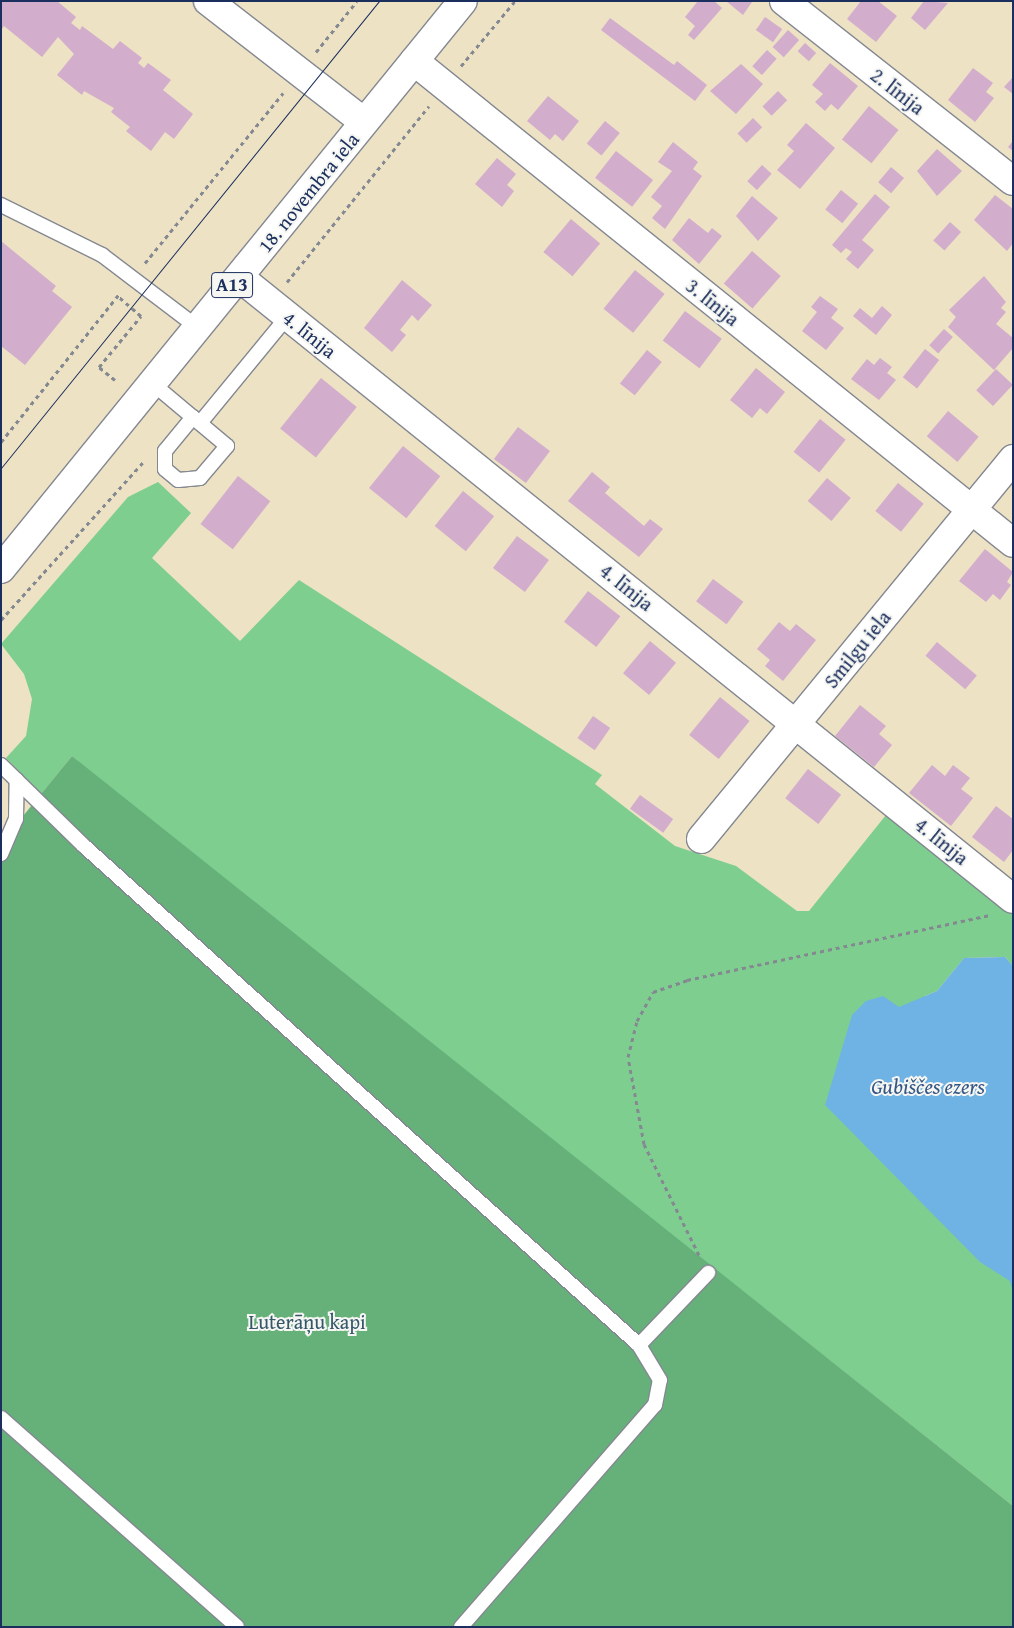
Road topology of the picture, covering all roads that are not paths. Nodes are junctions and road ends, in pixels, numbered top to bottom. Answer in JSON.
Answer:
{"nodes":[{"id":1,"x":208,"y":1,"type":"edge"},
{"id":2,"x":463,"y":1,"type":"edge"},
{"id":3,"x":784,"y":1,"type":"edge"},
{"id":4,"x":414,"y":61,"type":"junction"},
{"id":5,"x":364,"y":122,"type":"junction"},
{"id":6,"x":1013,"y":182,"type":"edge"},
{"id":7,"x":1,"y":204,"type":"edge"},
{"id":8,"x":239,"y":277,"type":"junction"},
{"id":9,"x":288,"y":316,"type":"junction"},
{"id":10,"x":197,"y":327,"type":"junction"},
{"id":11,"x":152,"y":383,"type":"junction"},
{"id":12,"x":196,"y":420,"type":"junction"},
{"id":13,"x":1013,"y":459,"type":"edge"},
{"id":14,"x":971,"y":510,"type":"junction"},
{"id":15,"x":1013,"y":543,"type":"edge"},
{"id":16,"x":1,"y":569,"type":"edge"},
{"id":17,"x":797,"y":722,"type":"junction"},
{"id":18,"x":1,"y":765,"type":"edge"},
{"id":19,"x":17,"y":780,"type":"junction"},
{"id":20,"x":701,"y":839,"type":"dead end"},
{"id":21,"x":1,"y":854,"type":"edge"},
{"id":22,"x":1003,"y":907,"type":"edge"},
{"id":23,"x":708,"y":1273,"type":"road end"},
{"id":24,"x":640,"y":1345,"type":"junction"},
{"id":25,"x":1,"y":1418,"type":"edge"},
{"id":26,"x":237,"y":1627,"type":"edge"},
{"id":27,"x":461,"y":1627,"type":"edge"}],
"edges":[{"from":1,"to":5,"type":"street"},
{"from":2,"to":4,"type":"street","name":"18. novembra iela","number":"A13"},
{"from":3,"to":6,"type":"street","name":"2. līnija"},
{"from":4,"to":5,"type":"street","name":"18. novembra iela","number":"A13"},
{"from":4,"to":14,"type":"street","name":"3. līnija"},
{"from":5,"to":8,"type":"street","name":"18. novembra iela","number":"A13"},
{"from":7,"to":10,"type":"lane"},
{"from":8,"to":9,"type":"street","name":"4. līnija"},
{"from":8,"to":10,"type":"street","name":"18. novembra iela","number":"A13"},
{"from":9,"to":12,"type":"lane"},
{"from":9,"to":17,"type":"street","name":"4. līnija"},
{"from":10,"to":11,"type":"street","name":"18. novembra iela","number":"A13"},
{"from":11,"to":12,"type":"lane"},
{"from":11,"to":16,"type":"street","name":"18. novembra iela","number":"A13"},
{"from":12,"to":12,"type":"lane"},
{"from":13,"to":14,"type":"street","name":"Smilgu iela"},
{"from":14,"to":15,"type":"street","name":"3. līnija"},
{"from":14,"to":17,"type":"street","name":"Smilgu iela"},
{"from":17,"to":20,"type":"street","name":"Smilgu iela"},
{"from":17,"to":22,"type":"street","name":"4. līnija"},
{"from":18,"to":19,"type":"lane"},
{"from":19,"to":21,"type":"lane"},
{"from":19,"to":24,"type":"lane"},
{"from":23,"to":24,"type":"lane"},
{"from":24,"to":27,"type":"lane"},
{"from":25,"to":26,"type":"lane"}]}
